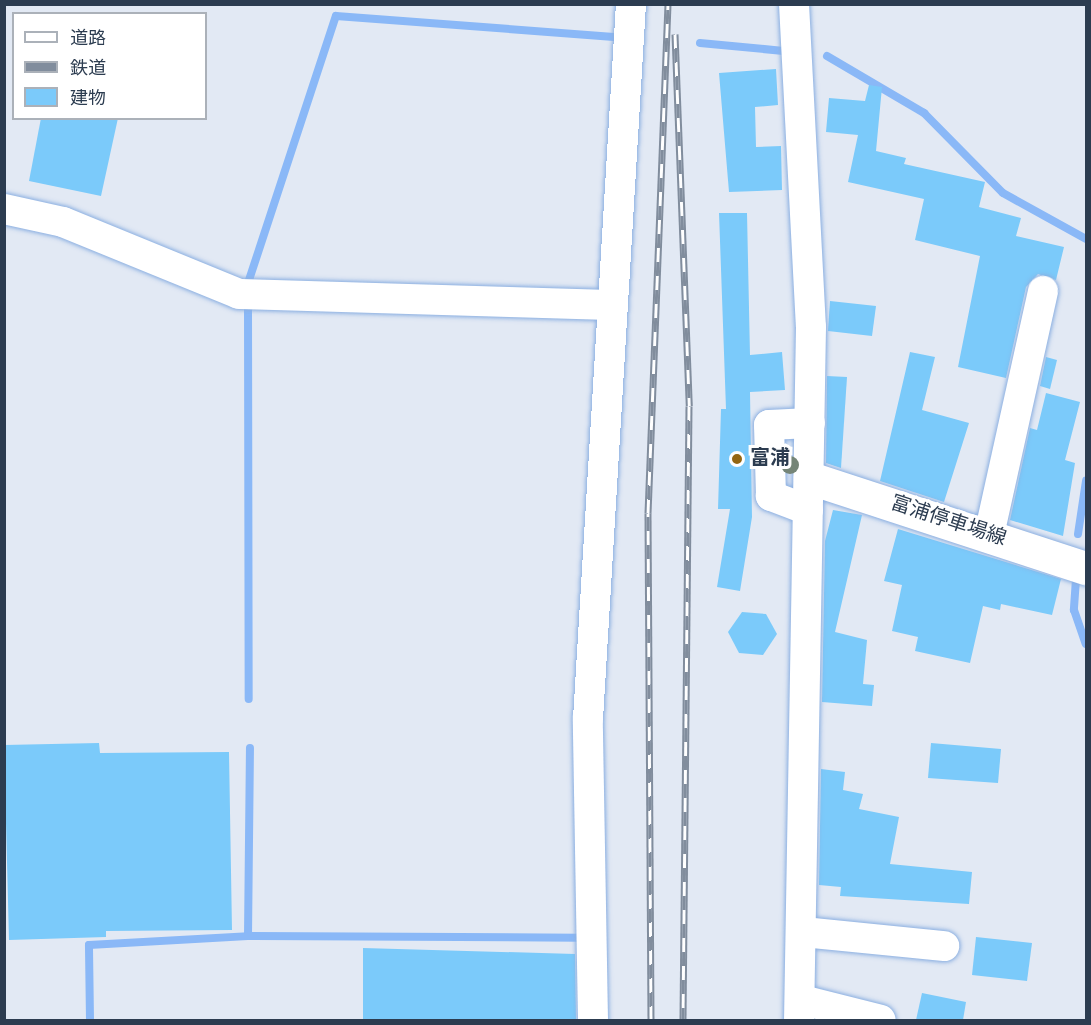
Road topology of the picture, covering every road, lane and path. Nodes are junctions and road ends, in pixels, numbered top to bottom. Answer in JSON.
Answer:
{"nodes":[{"id":1,"x":631,"y":4,"type":"edge"},
{"id":2,"x":794,"y":4,"type":"edge"},
{"id":3,"x":4,"y":209,"type":"edge"},
{"id":4,"x":1043,"y":291,"type":"dead end"},
{"id":5,"x":612,"y":305,"type":"junction"},
{"id":6,"x":810,"y":423,"type":"junction"},
{"id":7,"x":810,"y":478,"type":"junction"},
{"id":8,"x":808,"y":510,"type":"junction"},
{"id":9,"x":989,"y":535,"type":"junction"},
{"id":10,"x":1086,"y":568,"type":"edge"},
{"id":11,"x":803,"y":932,"type":"junction"},
{"id":12,"x":944,"y":946,"type":"dead end"},
{"id":13,"x":800,"y":1010,"type":"edge"},
{"id":14,"x":593,"y":1020,"type":"edge"},
{"id":15,"x":880,"y":1020,"type":"edge"}],
"edges":[{"from":1,"to":5,"type":"street"},
{"from":2,"to":6,"type":"street"},
{"from":3,"to":5,"type":"street"},
{"from":4,"to":9,"type":"street"},
{"from":5,"to":14,"type":"street"},
{"from":6,"to":7,"type":"street"},
{"from":6,"to":8,"type":"street"},
{"from":7,"to":8,"type":"street"},
{"from":7,"to":9,"type":"main road","name":"富浦停車場線"},
{"from":8,"to":11,"type":"street"},
{"from":9,"to":10,"type":"main road","name":"富浦停車場線"},
{"from":11,"to":12,"type":"street"},
{"from":11,"to":13,"type":"street"},
{"from":13,"to":15,"type":"street"}]}
